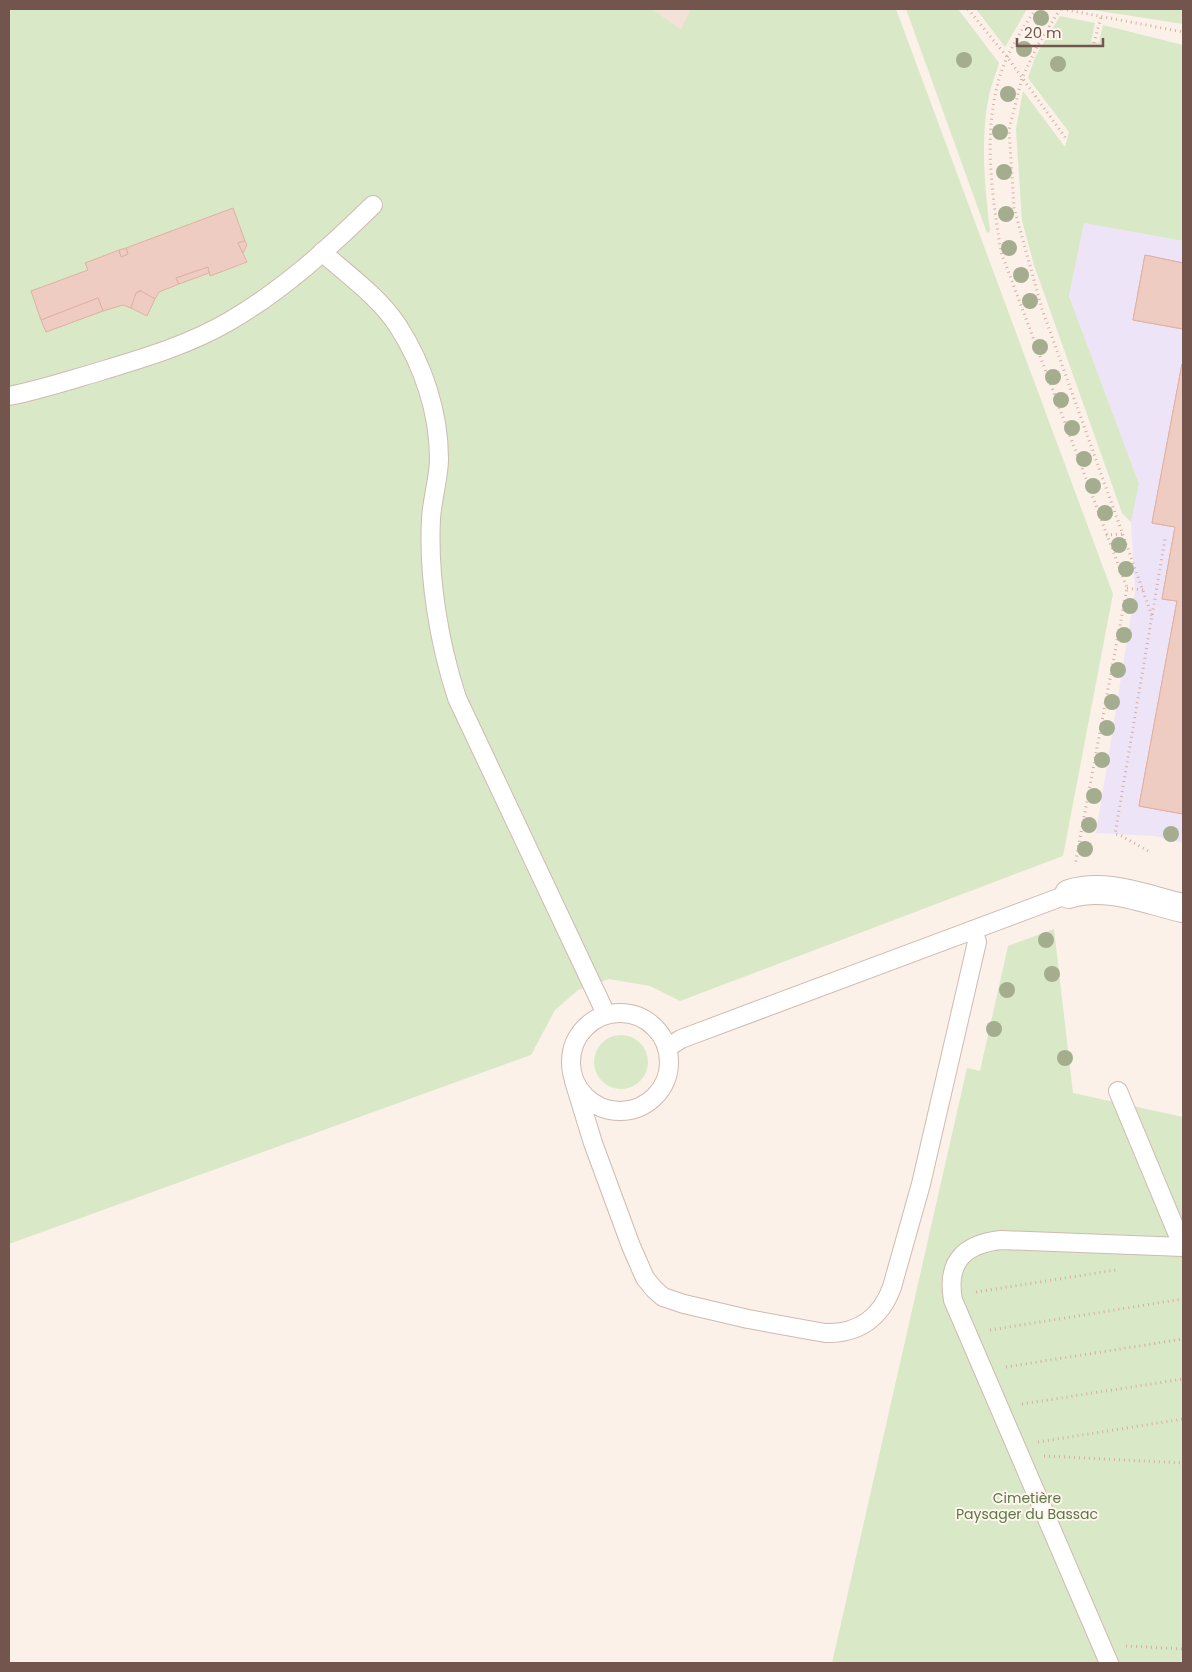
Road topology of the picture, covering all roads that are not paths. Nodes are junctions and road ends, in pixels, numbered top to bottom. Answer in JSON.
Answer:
{"nodes":[{"id":1,"x":373,"y":205,"type":"dead end"},
{"id":2,"x":322,"y":252,"type":"junction"},
{"id":3,"x":9,"y":396,"type":"edge"},
{"id":4,"x":1069,"y":894,"type":"joint"},
{"id":5,"x":1183,"y":908,"type":"edge"},
{"id":6,"x":973,"y":930,"type":"junction"},
{"id":7,"x":606,"y":1014,"type":"junction"},
{"id":8,"x":667,"y":1048,"type":"junction"},
{"id":9,"x":574,"y":1081,"type":"junction"},
{"id":10,"x":1118,"y":1092,"type":"dead end"},
{"id":11,"x":1183,"y":1247,"type":"edge"},
{"id":12,"x":1109,"y":1663,"type":"edge"}],
"edges":[{"from":1,"to":2,"type":"lane"},
{"from":2,"to":3,"type":"lane"},
{"from":2,"to":7,"type":"lane"},
{"from":4,"to":5,"type":"street"},
{"from":4,"to":6,"type":"lane"},
{"from":6,"to":8,"type":"lane"},
{"from":6,"to":9,"type":"lane"},
{"from":7,"to":8,"type":"lane"},
{"from":7,"to":9,"type":"lane"},
{"from":8,"to":9,"type":"lane"},
{"from":10,"to":11,"type":"lane"},
{"from":11,"to":12,"type":"lane"}]}
